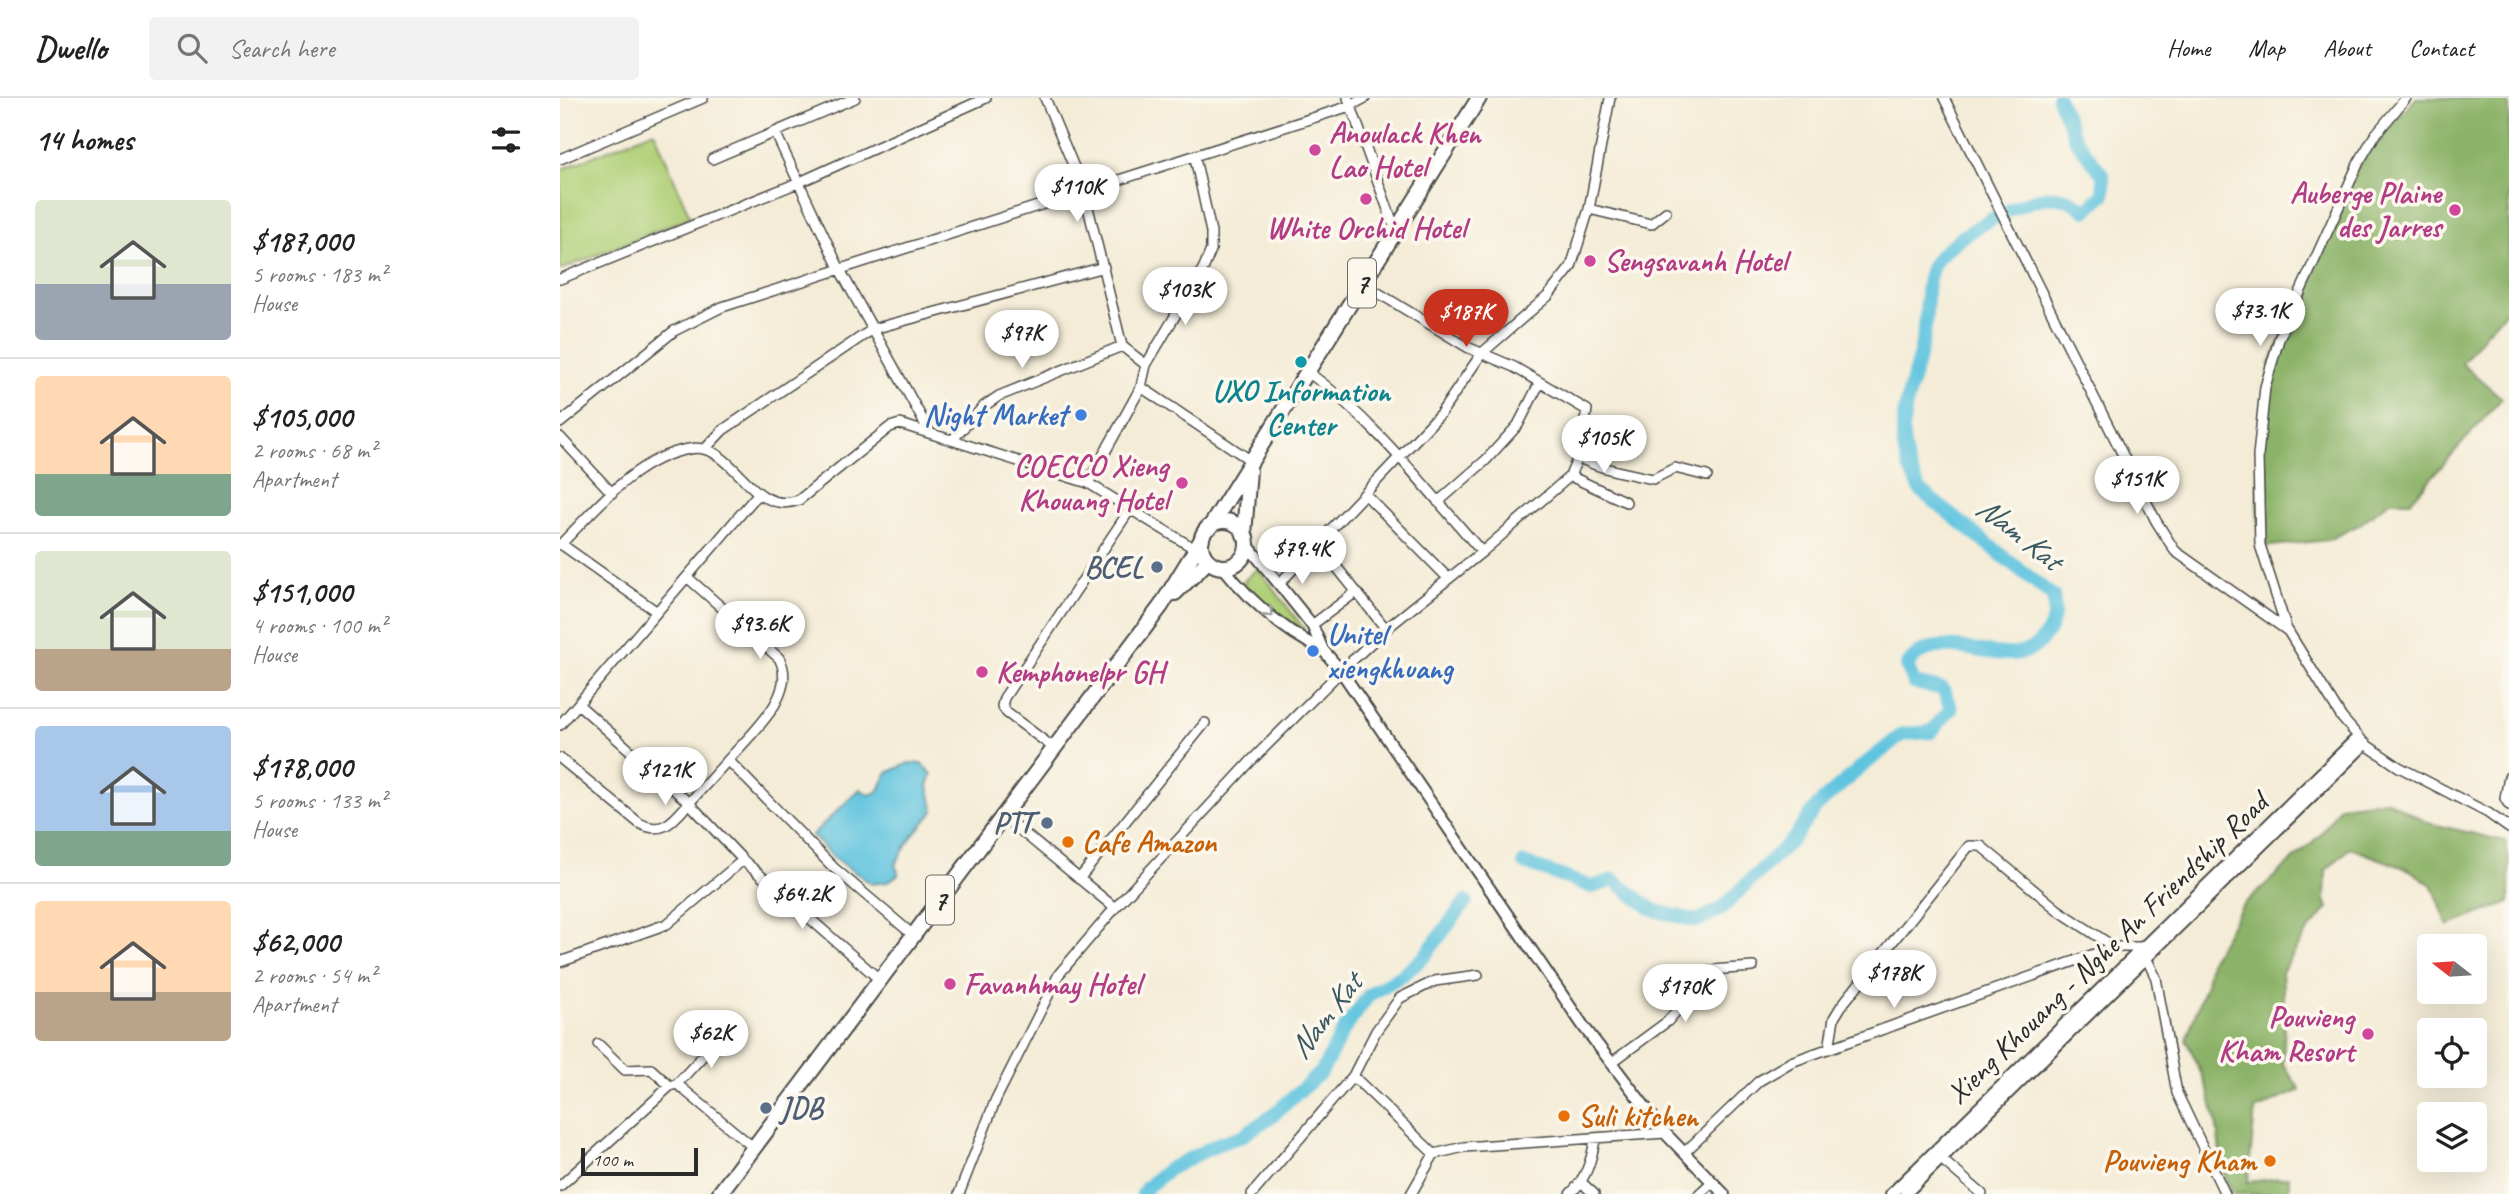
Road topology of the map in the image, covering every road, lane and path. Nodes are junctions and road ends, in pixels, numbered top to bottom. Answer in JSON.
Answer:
{"nodes":[{"id":1,"x":703,"y":98,"type":"edge"},
{"id":2,"x":855,"y":98,"type":"edge"},
{"id":3,"x":986,"y":98,"type":"edge"},
{"id":4,"x":1045,"y":98,"type":"edge"},
{"id":5,"x":1365,"y":98,"type":"edge"},
{"id":6,"x":1479,"y":98,"type":"edge"},
{"id":7,"x":1610,"y":98,"type":"edge"},
{"id":8,"x":1944,"y":98,"type":"edge"},
{"id":9,"x":2406,"y":98,"type":"edge"},
{"id":10,"x":1349,"y":102,"type":"edge"},
{"id":11,"x":775,"y":132,"type":"junction"},
{"id":12,"x":1195,"y":158,"type":"junction"},
{"id":13,"x":560,"y":159,"type":"edge"},
{"id":14,"x":712,"y":159,"type":"dead end"},
{"id":15,"x":800,"y":182,"type":"junction"},
{"id":16,"x":1084,"y":191,"type":"junction"},
{"id":17,"x":1588,"y":209,"type":"junction"},
{"id":18,"x":1666,"y":212,"type":"dead end"},
{"id":19,"x":1395,"y":229,"type":"junction"},
{"id":20,"x":1104,"y":267,"type":"junction"},
{"id":21,"x":839,"y":268,"type":"junction"},
{"id":22,"x":560,"y":279,"type":"edge"},
{"id":23,"x":1362,"y":284,"type":"junction"},
{"id":24,"x":873,"y":329,"type":"junction"},
{"id":25,"x":1122,"y":346,"type":"junction"},
{"id":26,"x":1482,"y":353,"type":"junction"},
{"id":27,"x":1146,"y":365,"type":"junction"},
{"id":28,"x":1308,"y":372,"type":"junction"},
{"id":29,"x":1539,"y":384,"type":"junction"},
{"id":30,"x":1141,"y":387,"type":"junction"},
{"id":31,"x":560,"y":423,"type":"edge"},
{"id":32,"x":930,"y":432,"type":"junction"},
{"id":33,"x":560,"y":437,"type":"edge"},
{"id":34,"x":952,"y":440,"type":"junction"},
{"id":35,"x":705,"y":449,"type":"junction"},
{"id":36,"x":1578,"y":457,"type":"junction"},
{"id":37,"x":1398,"y":459,"type":"junction"},
{"id":38,"x":1251,"y":465,"type":"junction"},
{"id":39,"x":1570,"y":476,"type":"junction"},
{"id":40,"x":1707,"y":476,"type":"dead end"},
{"id":41,"x":1088,"y":484,"type":"junction"},
{"id":42,"x":612,"y":493,"type":"junction"},
{"id":43,"x":758,"y":494,"type":"junction"},
{"id":44,"x":1365,"y":494,"type":"junction"},
{"id":45,"x":1438,"y":502,"type":"junction"},
{"id":46,"x":1626,"y":502,"type":"dead end"},
{"id":47,"x":1132,"y":508,"type":"junction"},
{"id":48,"x":1202,"y":538,"type":"junction"},
{"id":49,"x":1245,"y":539,"type":"junction"},
{"id":50,"x":561,"y":544,"type":"edge"},
{"id":51,"x":1319,"y":545,"type":"junction"},
{"id":52,"x":1482,"y":552,"type":"junction"},
{"id":53,"x":1208,"y":561,"type":"junction"},
{"id":54,"x":1223,"y":567,"type":"junction"},
{"id":55,"x":687,"y":577,"type":"junction"},
{"id":56,"x":1447,"y":578,"type":"junction"},
{"id":57,"x":1280,"y":583,"type":"junction"},
{"id":58,"x":1356,"y":592,"type":"junction"},
{"id":59,"x":1161,"y":606,"type":"junction"},
{"id":60,"x":657,"y":612,"type":"junction"},
{"id":61,"x":1312,"y":625,"type":"junction"},
{"id":62,"x":1386,"y":629,"type":"junction"},
{"id":63,"x":2288,"y":631,"type":"junction"},
{"id":64,"x":1323,"y":650,"type":"junction"},
{"id":65,"x":1341,"y":671,"type":"junction"},
{"id":66,"x":578,"y":704,"type":"junction"},
{"id":67,"x":1205,"y":723,"type":"dead end"},
{"id":68,"x":560,"y":725,"type":"edge"},
{"id":69,"x":2361,"y":741,"type":"junction"},
{"id":70,"x":1054,"y":748,"type":"junction"},
{"id":71,"x":560,"y":758,"type":"edge"},
{"id":72,"x":728,"y":760,"type":"junction"},
{"id":73,"x":2509,"y":777,"type":"edge"},
{"id":74,"x":689,"y":803,"type":"junction"},
{"id":75,"x":2509,"y":806,"type":"edge"},
{"id":76,"x":1003,"y":816,"type":"junction"},
{"id":77,"x":2509,"y":828,"type":"edge"},
{"id":78,"x":743,"y":860,"type":"junction"},
{"id":79,"x":1079,"y":879,"type":"junction"},
{"id":80,"x":1115,"y":908,"type":"junction"},
{"id":81,"x":914,"y":935,"type":"junction"},
{"id":82,"x":2113,"y":947,"type":"junction"},
{"id":83,"x":2144,"y":951,"type":"junction"},
{"id":84,"x":560,"y":962,"type":"edge"},
{"id":85,"x":1753,"y":967,"type":"dead end"},
{"id":86,"x":1478,"y":975,"type":"dead end"},
{"id":87,"x":880,"y":980,"type":"junction"},
{"id":88,"x":722,"y":1035,"type":"dead end"},
{"id":89,"x":598,"y":1044,"type":"dead end"},
{"id":90,"x":1829,"y":1049,"type":"junction"},
{"id":91,"x":1611,"y":1063,"type":"junction"},
{"id":92,"x":1353,"y":1076,"type":"junction"},
{"id":93,"x":674,"y":1085,"type":"junction"},
{"id":94,"x":1665,"y":1133,"type":"junction"},
{"id":95,"x":1595,"y":1140,"type":"junction"},
{"id":96,"x":754,"y":1148,"type":"junction"},
{"id":97,"x":1684,"y":1153,"type":"junction"},
{"id":98,"x":1434,"y":1154,"type":"junction"},
{"id":99,"x":1940,"y":1158,"type":"junction"},
{"id":100,"x":1582,"y":1182,"type":"junction"},
{"id":101,"x":1712,"y":1182,"type":"junction"},
{"id":102,"x":560,"y":1186,"type":"edge"},
{"id":103,"x":719,"y":1194,"type":"edge"},
{"id":104,"x":959,"y":1194,"type":"edge"},
{"id":105,"x":1252,"y":1194,"type":"edge"},
{"id":106,"x":1411,"y":1194,"type":"edge"},
{"id":107,"x":1570,"y":1194,"type":"edge"},
{"id":108,"x":1594,"y":1194,"type":"edge"},
{"id":109,"x":1699,"y":1194,"type":"edge"},
{"id":110,"x":1724,"y":1194,"type":"edge"},
{"id":111,"x":1891,"y":1194,"type":"edge"},
{"id":112,"x":1905,"y":1194,"type":"edge"},
{"id":113,"x":1982,"y":1194,"type":"edge"},
{"id":114,"x":2225,"y":1194,"type":"edge"}],
"edges":[{"from":1,"to":13,"type":"street"},
{"from":2,"to":11,"type":"street"},
{"from":3,"to":15,"type":"street"},
{"from":4,"to":16,"type":"street"},
{"from":5,"to":10,"type":"street"},
{"from":6,"to":19,"type":"highway","number":"7"},
{"from":7,"to":17,"type":"street"},
{"from":8,"to":63,"type":"street"},
{"from":9,"to":63,"type":"street"},
{"from":10,"to":12,"type":"street"},
{"from":10,"to":19,"type":"street"},
{"from":11,"to":14,"type":"street"},
{"from":11,"to":15,"type":"street"},
{"from":12,"to":16,"type":"street"},
{"from":12,"to":27,"type":"street"},
{"from":15,"to":21,"type":"street"},
{"from":15,"to":22,"type":"street"},
{"from":16,"to":20,"type":"street"},
{"from":16,"to":21,"type":"street"},
{"from":17,"to":18,"type":"street"},
{"from":17,"to":26,"type":"street"},
{"from":19,"to":23,"type":"highway","number":"7"},
{"from":20,"to":24,"type":"street"},
{"from":20,"to":25,"type":"street"},
{"from":21,"to":24,"type":"street"},
{"from":21,"to":31,"type":"street"},
{"from":23,"to":26,"type":"street"},
{"from":23,"to":28,"type":"highway","number":"7"},
{"from":24,"to":32,"type":"street"},
{"from":24,"to":35,"type":"street"},
{"from":25,"to":27,"type":"street"},
{"from":25,"to":34,"type":"street"},
{"from":26,"to":29,"type":"street"},
{"from":26,"to":37,"type":"street"},
{"from":27,"to":30,"type":"street"},
{"from":28,"to":37,"type":"street"},
{"from":28,"to":38,"type":"highway","number":"7"},
{"from":29,"to":36,"type":"street"},
{"from":29,"to":45,"type":"street"},
{"from":30,"to":38,"type":"street"},
{"from":30,"to":41,"type":"street"},
{"from":32,"to":34,"type":"street"},
{"from":32,"to":43,"type":"street"},
{"from":33,"to":42,"type":"street"},
{"from":34,"to":41,"type":"street"},
{"from":35,"to":42,"type":"street"},
{"from":35,"to":43,"type":"street"},
{"from":36,"to":39,"type":"street"},
{"from":36,"to":40,"type":"street"},
{"from":37,"to":44,"type":"street"},
{"from":37,"to":45,"type":"street"},
{"from":38,"to":48,"type":"highway","number":"7"},
{"from":38,"to":49,"type":"highway","number":"7"},
{"from":39,"to":46,"type":"street"},
{"from":39,"to":52,"type":"street"},
{"from":41,"to":47,"type":"street"},
{"from":42,"to":50,"type":"street"},
{"from":43,"to":55,"type":"street"},
{"from":44,"to":51,"type":"street"},
{"from":44,"to":56,"type":"street"},
{"from":45,"to":52,"type":"street"},
{"from":47,"to":48,"type":"street"},
{"from":47,"to":70,"type":"street"},
{"from":48,"to":49,"type":"highway"},
{"from":48,"to":53,"type":"highway"},
{"from":48,"to":59,"type":"highway","number":"7"},
{"from":49,"to":54,"type":"highway"},
{"from":49,"to":57,"type":"street"},
{"from":50,"to":60,"type":"street"},
{"from":51,"to":57,"type":"street"},
{"from":51,"to":58,"type":"street"},
{"from":52,"to":56,"type":"street"},
{"from":53,"to":54,"type":"highway"},
{"from":53,"to":59,"type":"highway","number":"7"},
{"from":54,"to":64,"type":"street","one_way":true},
{"from":55,"to":60,"type":"street"},
{"from":55,"to":72,"type":"street"},
{"from":56,"to":62,"type":"street"},
{"from":57,"to":61,"type":"street"},
{"from":58,"to":61,"type":"street"},
{"from":58,"to":62,"type":"street"},
{"from":59,"to":70,"type":"highway","number":"7"},
{"from":60,"to":66,"type":"street"},
{"from":61,"to":64,"type":"street"},
{"from":62,"to":65,"type":"street"},
{"from":63,"to":69,"type":"street"},
{"from":64,"to":65,"type":"street"},
{"from":65,"to":80,"type":"street"},
{"from":65,"to":91,"type":"street"},
{"from":66,"to":68,"type":"street"},
{"from":66,"to":74,"type":"street"},
{"from":67,"to":79,"type":"street"},
{"from":69,"to":77,"type":"street"},
{"from":69,"to":83,"type":"street","name":"Xieng Khouang - Nghe An Friendship Road"},
{"from":70,"to":76,"type":"highway","number":"7"},
{"from":71,"to":74,"type":"street"},
{"from":72,"to":74,"type":"street"},
{"from":72,"to":81,"type":"street"},
{"from":73,"to":75,"type":"street"},
{"from":74,"to":78,"type":"street"},
{"from":76,"to":79,"type":"street"},
{"from":76,"to":81,"type":"highway","number":"7"},
{"from":78,"to":84,"type":"street"},
{"from":78,"to":87,"type":"street"},
{"from":79,"to":80,"type":"street"},
{"from":80,"to":104,"type":"street"},
{"from":81,"to":87,"type":"highway","number":"7"},
{"from":82,"to":83,"type":"street"},
{"from":82,"to":90,"type":"street"},
{"from":82,"to":90,"type":"street"},
{"from":83,"to":99,"type":"street","name":"Xieng Khouang - Nghe An Friendship Road"},
{"from":83,"to":111,"type":"street","name":"Xieng Khouang - Nghe An Friendship Road"},
{"from":83,"to":114,"type":"street"},
{"from":85,"to":91,"type":"street"},
{"from":86,"to":92,"type":"street"},
{"from":87,"to":96,"type":"highway","number":"7"},
{"from":88,"to":93,"type":"street"},
{"from":89,"to":93,"type":"street"},
{"from":90,"to":97,"type":"street"},
{"from":91,"to":94,"type":"street"},
{"from":92,"to":98,"type":"street"},
{"from":92,"to":105,"type":"street"},
{"from":93,"to":96,"type":"street"},
{"from":93,"to":102,"type":"street"},
{"from":94,"to":95,"type":"street"},
{"from":94,"to":97,"type":"street"},
{"from":95,"to":98,"type":"street"},
{"from":95,"to":100,"type":"street"},
{"from":96,"to":103,"type":"highway","number":"7"},
{"from":97,"to":101,"type":"street"},
{"from":98,"to":106,"type":"street"},
{"from":99,"to":112,"type":"street","name":"Xieng Khouang - Nghe An Friendship Road"},
{"from":99,"to":113,"type":"street"},
{"from":100,"to":107,"type":"street"},
{"from":100,"to":108,"type":"street"},
{"from":101,"to":109,"type":"street"},
{"from":101,"to":110,"type":"street"}]}
